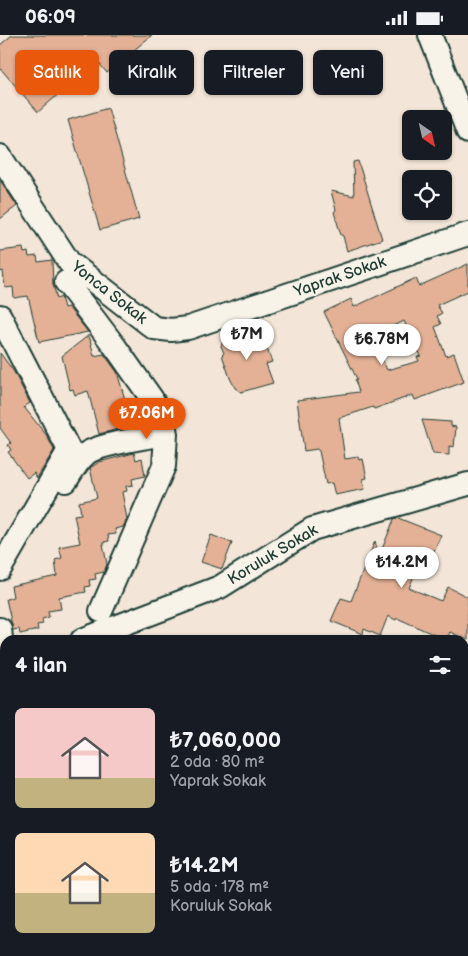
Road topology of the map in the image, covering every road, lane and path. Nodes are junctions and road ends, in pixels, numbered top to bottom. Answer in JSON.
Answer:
{"nodes":[{"id":1,"x":430,"y":35,"type":"edge"},
{"id":2,"x":468,"y":132,"type":"edge"},
{"id":3,"x":0,"y":156,"type":"edge"},
{"id":4,"x":468,"y":234,"type":"edge"},
{"id":5,"x":66,"y":282,"type":"dead end"},
{"id":6,"x":0,"y":316,"type":"edge"},
{"id":7,"x":154,"y":328,"type":"joint"},
{"id":8,"x":166,"y":434,"type":"junction"},
{"id":9,"x":468,"y":484,"type":"edge"},
{"id":10,"x":24,"y":527,"type":"junction"},
{"id":11,"x":0,"y":569,"type":"edge"},
{"id":12,"x":101,"y":611,"type":"dead end"},
{"id":13,"x":95,"y":635,"type":"edge"}],
"edges":[{"from":1,"to":2,"type":"street"},
{"from":3,"to":7,"type":"street","name":"Yonca Sokak"},
{"from":4,"to":7,"type":"street","name":"Yaprak Sokak"},
{"from":5,"to":8,"type":"street"},
{"from":6,"to":10,"type":"street"},
{"from":8,"to":10,"type":"street"},
{"from":8,"to":12,"type":"street"},
{"from":9,"to":13,"type":"street","name":"Koruluk Sokak"},
{"from":10,"to":11,"type":"street"}]}
